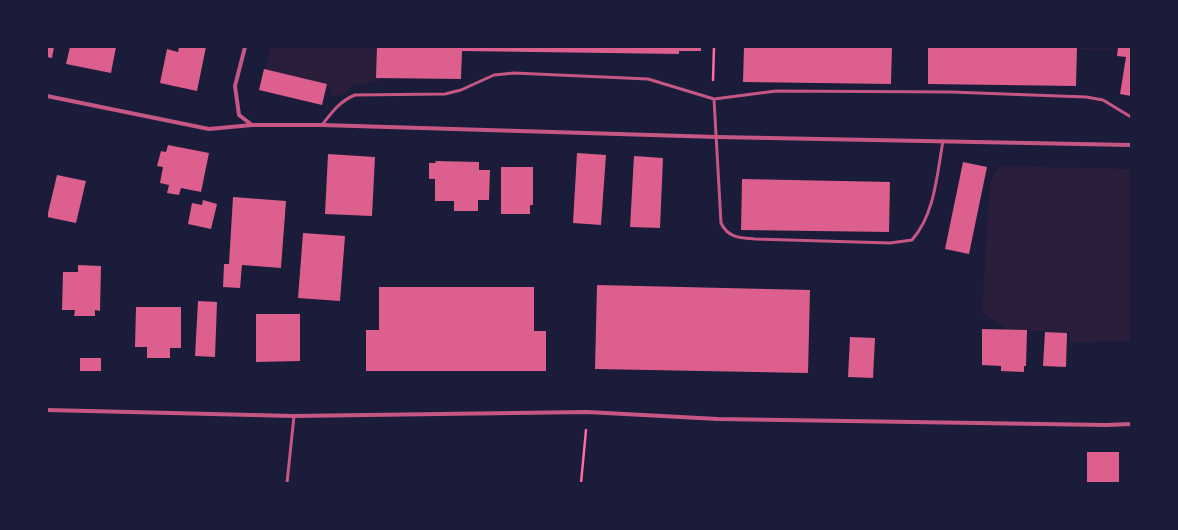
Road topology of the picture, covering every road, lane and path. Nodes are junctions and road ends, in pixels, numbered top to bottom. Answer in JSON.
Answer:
{"nodes":[{"id":1,"x":245,"y":47,"type":"edge"},
{"id":2,"x":714,"y":47,"type":"edge"},
{"id":3,"x":47,"y":96,"type":"edge"},
{"id":4,"x":714,"y":99,"type":"junction"},
{"id":5,"x":1131,"y":117,"type":"edge"},
{"id":6,"x":252,"y":125,"type":"junction"},
{"id":7,"x":322,"y":125,"type":"junction"},
{"id":8,"x":717,"y":137,"type":"junction"},
{"id":9,"x":943,"y":141,"type":"junction"},
{"id":10,"x":1131,"y":145,"type":"edge"},
{"id":11,"x":47,"y":410,"type":"edge"},
{"id":12,"x":587,"y":412,"type":"junction"},
{"id":13,"x":294,"y":416,"type":"junction"},
{"id":14,"x":1131,"y":424,"type":"edge"},
{"id":15,"x":287,"y":483,"type":"edge"},
{"id":16,"x":582,"y":483,"type":"edge"}],
"edges":[{"from":1,"to":6,"type":"street"},
{"from":2,"to":4,"type":"path"},
{"from":3,"to":6,"type":"street"},
{"from":4,"to":5,"type":"lane"},
{"from":4,"to":7,"type":"lane"},
{"from":4,"to":8,"type":"lane"},
{"from":6,"to":7,"type":"street"},
{"from":7,"to":8,"type":"street"},
{"from":8,"to":9,"type":"street"},
{"from":8,"to":9,"type":"lane"},
{"from":9,"to":10,"type":"street"},
{"from":11,"to":13,"type":"street"},
{"from":12,"to":13,"type":"street"},
{"from":12,"to":14,"type":"street"},
{"from":12,"to":16,"type":"path"},
{"from":13,"to":15,"type":"lane"}]}
